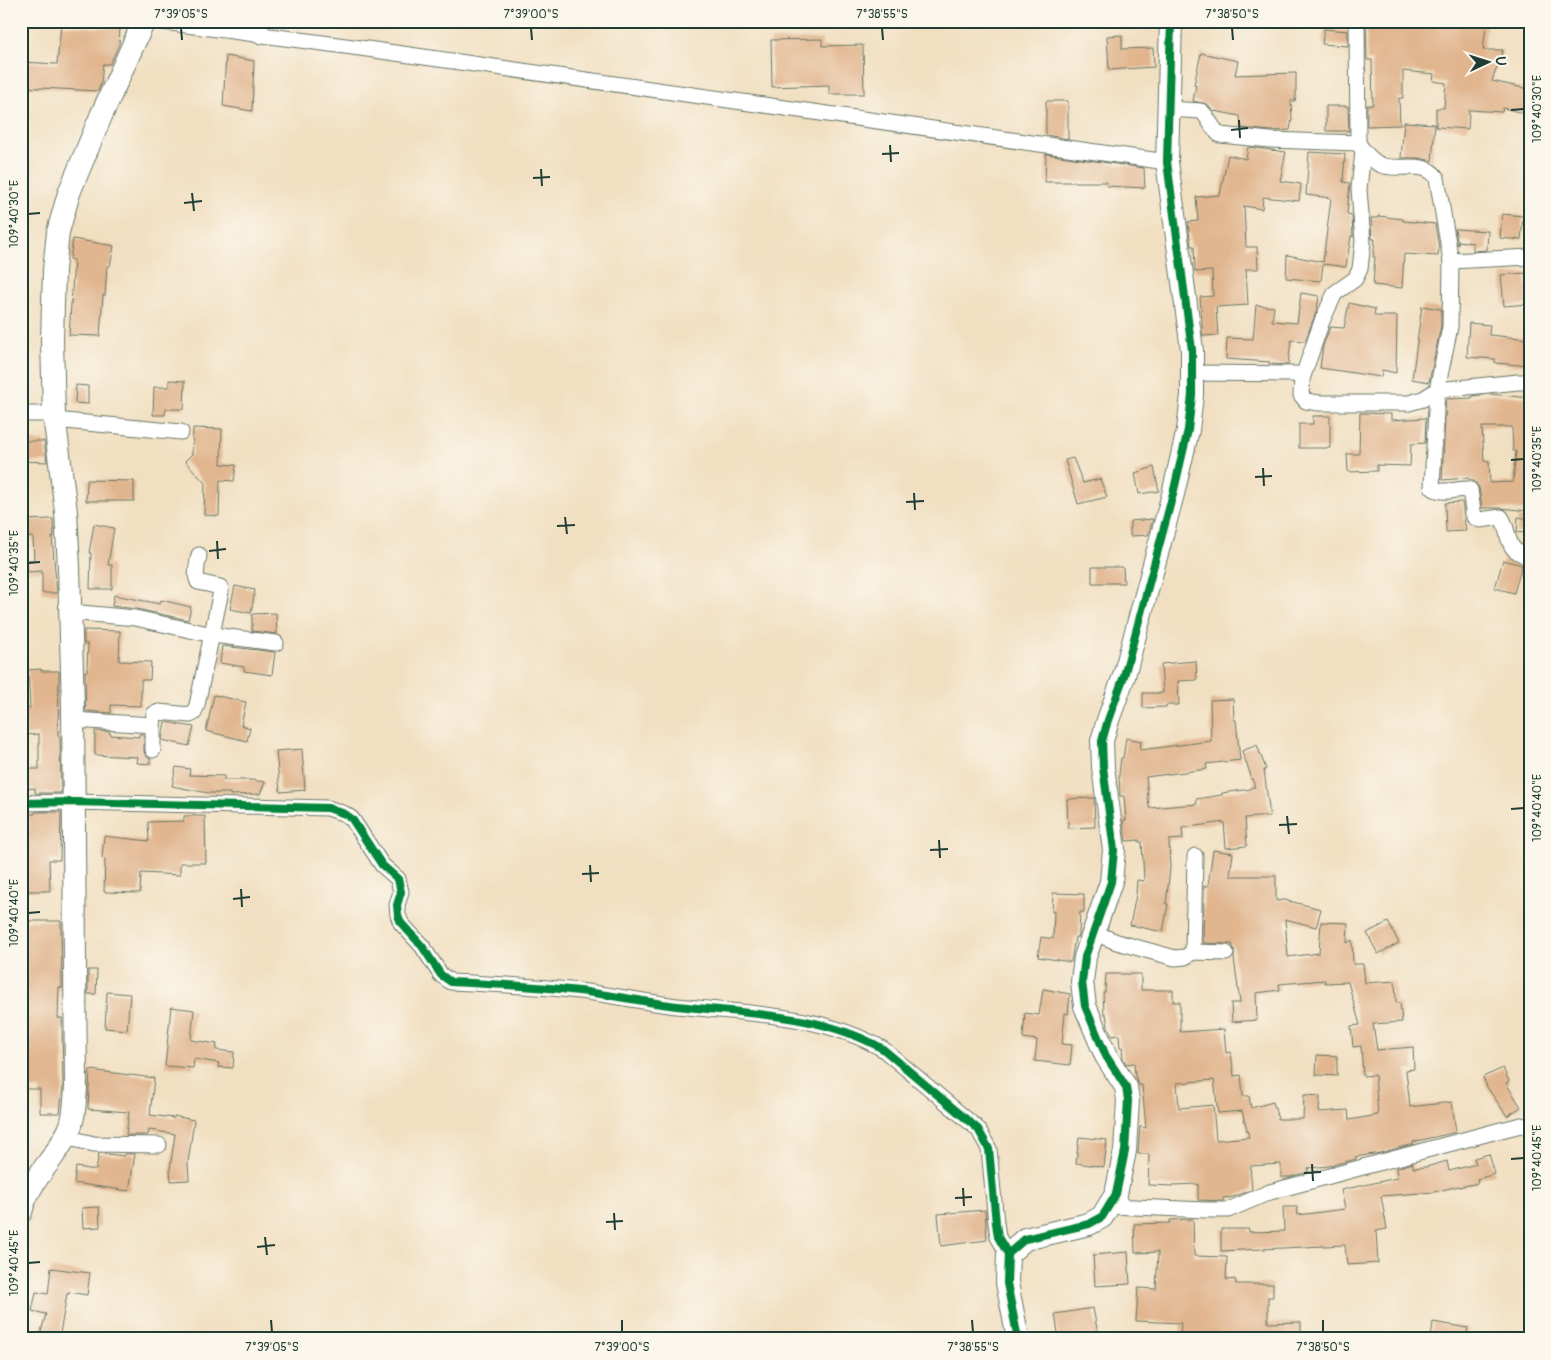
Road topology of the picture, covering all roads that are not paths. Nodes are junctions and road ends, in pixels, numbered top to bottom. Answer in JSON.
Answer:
{"nodes":[{"id":1,"x":144,"y":21,"type":"edge"},
{"id":2,"x":156,"y":21,"type":"edge"},
{"id":3,"x":1171,"y":21,"type":"edge"},
{"id":4,"x":1357,"y":21,"type":"edge"},
{"id":5,"x":260,"y":29,"type":"edge"},
{"id":6,"x":1168,"y":110,"type":"junction"},
{"id":7,"x":1360,"y":147,"type":"junction"},
{"id":8,"x":1167,"y":162,"type":"junction"},
{"id":9,"x":1530,"y":257,"type":"edge"},
{"id":10,"x":1451,"y":261,"type":"junction"},
{"id":11,"x":1192,"y":373,"type":"junction"},
{"id":12,"x":1302,"y":378,"type":"junction"},
{"id":13,"x":1530,"y":382,"type":"edge"},
{"id":14,"x":1438,"y":390,"type":"junction"},
{"id":15,"x":21,"y":414,"type":"edge"},
{"id":16,"x":54,"y":417,"type":"junction"},
{"id":17,"x":181,"y":432,"type":"dead end"},
{"id":18,"x":199,"y":555,"type":"dead end"},
{"id":19,"x":1530,"y":559,"type":"edge"},
{"id":20,"x":70,"y":612,"type":"junction"},
{"id":21,"x":213,"y":635,"type":"junction"},
{"id":22,"x":276,"y":643,"type":"dead end"},
{"id":23,"x":73,"y":720,"type":"junction"},
{"id":24,"x":152,"y":725,"type":"junction"},
{"id":25,"x":153,"y":750,"type":"dead end"},
{"id":26,"x":73,"y":802,"type":"junction"},
{"id":27,"x":21,"y":803,"type":"edge"},
{"id":28,"x":1194,"y":856,"type":"dead end"},
{"id":29,"x":1094,"y":933,"type":"junction"},
{"id":30,"x":1193,"y":952,"type":"junction"},
{"id":31,"x":1226,"y":953,"type":"dead end"},
{"id":32,"x":1530,"y":1127,"type":"edge"},
{"id":33,"x":66,"y":1137,"type":"junction"},
{"id":34,"x":159,"y":1145,"type":"dead end"},
{"id":35,"x":1110,"y":1206,"type":"junction"},
{"id":36,"x":21,"y":1212,"type":"edge"},
{"id":37,"x":1008,"y":1254,"type":"junction"},
{"id":38,"x":1018,"y":1339,"type":"edge"}],
"edges":[{"from":1,"to":16,"type":"street"},
{"from":2,"to":5,"type":"street"},
{"from":3,"to":6,"type":"street"},
{"from":4,"to":7,"type":"street"},
{"from":5,"to":8,"type":"street"},
{"from":6,"to":7,"type":"street"},
{"from":6,"to":8,"type":"street"},
{"from":7,"to":10,"type":"street"},
{"from":7,"to":12,"type":"street"},
{"from":8,"to":11,"type":"street"},
{"from":9,"to":10,"type":"street"},
{"from":10,"to":14,"type":"street"},
{"from":11,"to":12,"type":"street"},
{"from":11,"to":29,"type":"street"},
{"from":12,"to":14,"type":"street"},
{"from":13,"to":14,"type":"street"},
{"from":14,"to":19,"type":"street"},
{"from":15,"to":16,"type":"street"},
{"from":16,"to":17,"type":"street"},
{"from":16,"to":20,"type":"street"},
{"from":18,"to":21,"type":"street"},
{"from":20,"to":21,"type":"street"},
{"from":20,"to":23,"type":"street"},
{"from":21,"to":22,"type":"street"},
{"from":21,"to":24,"type":"street"},
{"from":23,"to":24,"type":"street"},
{"from":23,"to":26,"type":"street"},
{"from":24,"to":25,"type":"street"},
{"from":26,"to":27,"type":"street"},
{"from":26,"to":33,"type":"street"},
{"from":26,"to":37,"type":"street"},
{"from":28,"to":30,"type":"street"},
{"from":29,"to":30,"type":"street"},
{"from":29,"to":35,"type":"street"},
{"from":30,"to":31,"type":"street"},
{"from":32,"to":35,"type":"street"},
{"from":33,"to":34,"type":"street"},
{"from":33,"to":36,"type":"street"},
{"from":35,"to":37,"type":"street"},
{"from":37,"to":38,"type":"street"}]}
